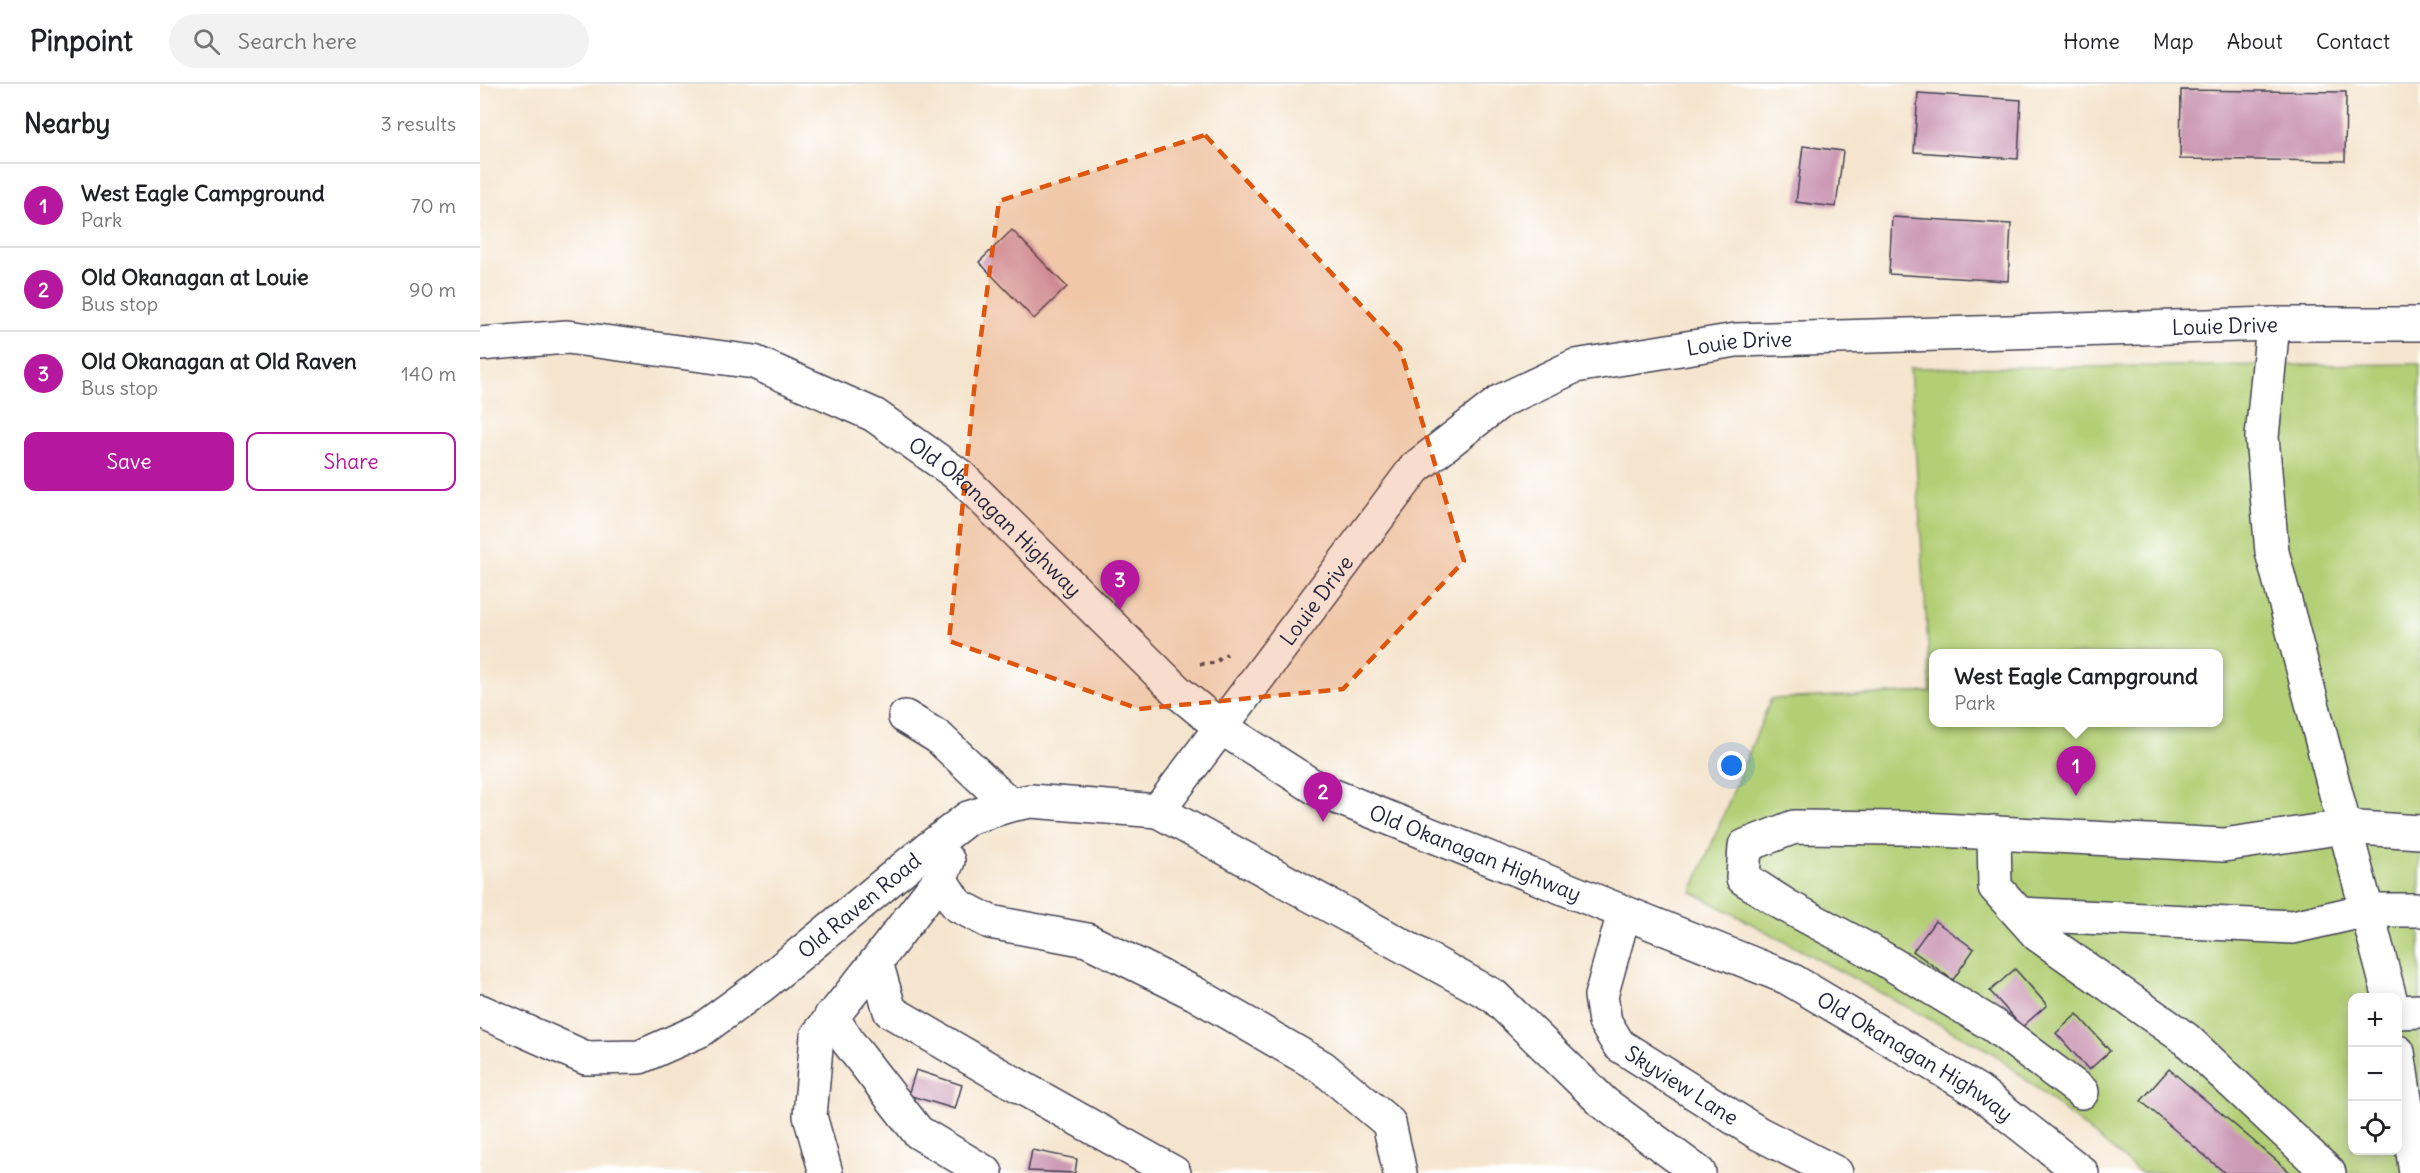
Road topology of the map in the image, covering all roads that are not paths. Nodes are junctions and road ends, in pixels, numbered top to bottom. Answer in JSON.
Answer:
{"nodes":[{"id":1,"x":2273,"y":324,"type":"junction"},
{"id":2,"x":2420,"y":324,"type":"edge"},
{"id":3,"x":480,"y":344,"type":"edge"},
{"id":4,"x":905,"y":717,"type":"dead end"},
{"id":5,"x":1222,"y":728,"type":"junction"},
{"id":6,"x":1010,"y":805,"type":"junction"},
{"id":7,"x":1158,"y":811,"type":"junction"},
{"id":8,"x":968,"y":818,"type":"junction"},
{"id":9,"x":2344,"y":827,"type":"junction"},
{"id":10,"x":1994,"y":832,"type":"junction"},
{"id":11,"x":2420,"y":832,"type":"edge"},
{"id":12,"x":940,"y":879,"type":"junction"},
{"id":13,"x":2367,"y":910,"type":"junction"},
{"id":14,"x":2420,"y":910,"type":"edge"},
{"id":15,"x":1624,"y":913,"type":"junction"},
{"id":16,"x":2020,"y":914,"type":"junction"},
{"id":17,"x":876,"y":962,"type":"junction"},
{"id":18,"x":2389,"y":993,"type":"edge"},
{"id":19,"x":480,"y":1011,"type":"edge"},
{"id":20,"x":2420,"y":1011,"type":"edge"},
{"id":21,"x":2402,"y":1012,"type":"edge"},
{"id":22,"x":831,"y":1016,"type":"junction"},
{"id":23,"x":2402,"y":1064,"type":"edge"},
{"id":24,"x":2411,"y":1087,"type":"edge"},
{"id":25,"x":2082,"y":1092,"type":"dead end"},
{"id":26,"x":2417,"y":1172,"type":"edge"},
{"id":27,"x":826,"y":1173,"type":"edge"},
{"id":28,"x":986,"y":1173,"type":"edge"},
{"id":29,"x":1174,"y":1173,"type":"edge"},
{"id":30,"x":1400,"y":1173,"type":"edge"},
{"id":31,"x":1699,"y":1173,"type":"edge"},
{"id":32,"x":1836,"y":1173,"type":"edge"},
{"id":33,"x":2082,"y":1173,"type":"edge"},
{"id":34,"x":2328,"y":1173,"type":"edge"}],
"edges":[{"from":1,"to":2,"type":"street","name":"Louie Drive"},
{"from":1,"to":5,"type":"street","name":"Louie Drive"},
{"from":1,"to":9,"type":"street"},
{"from":3,"to":5,"type":"street","name":"Old Okanagan Highway"},
{"from":4,"to":6,"type":"street"},
{"from":5,"to":7,"type":"street"},
{"from":5,"to":15,"type":"street","name":"Old Okanagan Highway"},
{"from":6,"to":7,"type":"street","name":"Old Raven Road"},
{"from":6,"to":8,"type":"street","name":"Old Raven Road"},
{"from":7,"to":31,"type":"street"},
{"from":8,"to":12,"type":"street"},
{"from":8,"to":19,"type":"street","name":"Old Raven Road"},
{"from":9,"to":10,"type":"street"},
{"from":9,"to":11,"type":"street"},
{"from":9,"to":13,"type":"street"},
{"from":10,"to":16,"type":"street"},
{"from":10,"to":25,"type":"street"},
{"from":12,"to":17,"type":"street"},
{"from":12,"to":30,"type":"street"},
{"from":13,"to":14,"type":"street"},
{"from":13,"to":16,"type":"street"},
{"from":13,"to":18,"type":"street"},
{"from":15,"to":32,"type":"street","name":"Skyview Lane"},
{"from":15,"to":33,"type":"street","name":"Old Okanagan Highway"},
{"from":16,"to":34,"type":"street"},
{"from":17,"to":22,"type":"street"},
{"from":17,"to":29,"type":"street"},
{"from":20,"to":21,"type":"street"},
{"from":22,"to":27,"type":"street"},
{"from":22,"to":28,"type":"street"},
{"from":23,"to":24,"type":"street"},
{"from":24,"to":26,"type":"street"}]}
